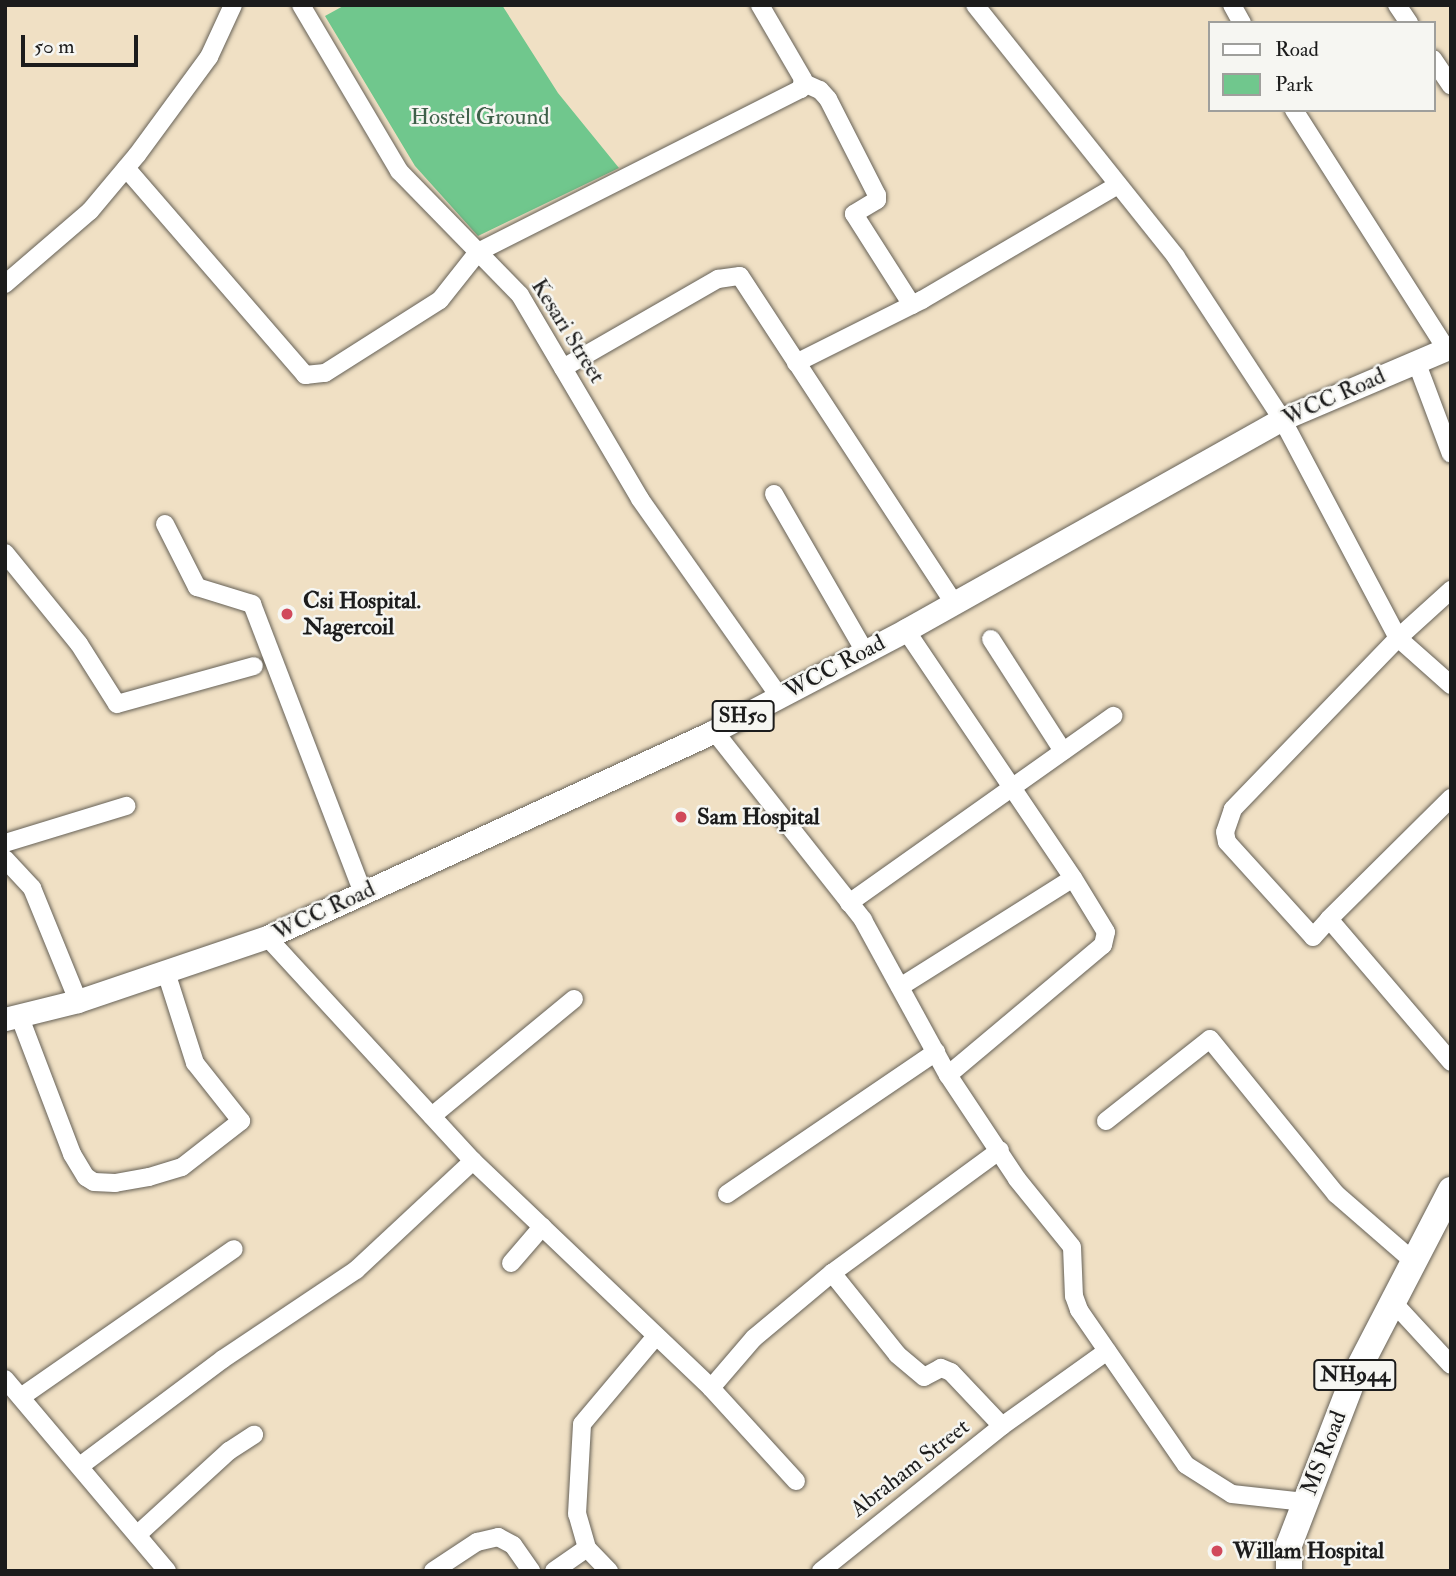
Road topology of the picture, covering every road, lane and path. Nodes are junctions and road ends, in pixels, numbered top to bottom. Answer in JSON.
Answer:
{"nodes":[{"id":1,"x":233,"y":5,"type":"edge"},
{"id":2,"x":760,"y":5,"type":"edge"},
{"id":3,"x":975,"y":5,"type":"edge"},
{"id":4,"x":1232,"y":5,"type":"edge"},
{"id":5,"x":1397,"y":5,"type":"edge"},
{"id":6,"x":303,"y":6,"type":"edge"},
{"id":7,"x":1241,"y":21,"type":"edge"},
{"id":8,"x":1408,"y":21,"type":"edge"},
{"id":9,"x":1435,"y":63,"type":"edge"},
{"id":10,"x":804,"y":83,"type":"junction"},
{"id":11,"x":1451,"y":86,"type":"edge"},
{"id":12,"x":1295,"y":112,"type":"edge"},
{"id":13,"x":126,"y":168,"type":"junction"},
{"id":14,"x":1118,"y":185,"type":"junction"},
{"id":15,"x":478,"y":252,"type":"junction"},
{"id":16,"x":5,"y":284,"type":"edge"},
{"id":17,"x":912,"y":305,"type":"junction"},
{"id":18,"x":1448,"y":348,"type":"edge"},
{"id":19,"x":1416,"y":361,"type":"junction"},
{"id":20,"x":796,"y":362,"type":"junction"},
{"id":21,"x":563,"y":368,"type":"junction"},
{"id":22,"x":1282,"y":419,"type":"junction"},
{"id":23,"x":1451,"y":454,"type":"edge"},
{"id":24,"x":774,"y":494,"type":"dead end"},
{"id":25,"x":165,"y":524,"type":"dead end"},
{"id":26,"x":5,"y":553,"type":"edge"},
{"id":27,"x":1451,"y":590,"type":"edge"},
{"id":28,"x":953,"y":602,"type":"junction"},
{"id":29,"x":906,"y":630,"type":"junction"},
{"id":30,"x":1398,"y":638,"type":"junction"},
{"id":31,"x":991,"y":639,"type":"dead end"},
{"id":32,"x":864,"y":650,"type":"junction"},
{"id":33,"x":254,"y":666,"type":"dead end"},
{"id":34,"x":1451,"y":685,"type":"edge"},
{"id":35,"x":779,"y":696,"type":"junction"},
{"id":36,"x":1113,"y":716,"type":"dead end"},
{"id":37,"x":714,"y":731,"type":"junction"},
{"id":38,"x":1063,"y":751,"type":"junction"},
{"id":39,"x":1011,"y":788,"type":"junction"},
{"id":40,"x":1451,"y":798,"type":"edge"},
{"id":41,"x":126,"y":806,"type":"dead end"},
{"id":42,"x":5,"y":843,"type":"edge"},
{"id":43,"x":5,"y":859,"type":"edge"},
{"id":44,"x":1073,"y":878,"type":"junction"},
{"id":45,"x":363,"y":893,"type":"junction"},
{"id":46,"x":849,"y":903,"type":"junction"},
{"id":47,"x":1329,"y":919,"type":"junction"},
{"id":48,"x":267,"y":937,"type":"junction"},
{"id":49,"x":166,"y":972,"type":"junction"},
{"id":50,"x":900,"y":987,"type":"junction"},
{"id":51,"x":574,"y":999,"type":"dead end"},
{"id":52,"x":78,"y":1001,"type":"junction"},
{"id":53,"x":12,"y":1017,"type":"edge"},
{"id":54,"x":936,"y":1052,"type":"junction"},
{"id":55,"x":1451,"y":1062,"type":"edge"},
{"id":56,"x":948,"y":1075,"type":"junction"},
{"id":57,"x":432,"y":1116,"type":"junction"},
{"id":58,"x":1105,"y":1121,"type":"dead end"},
{"id":59,"x":1000,"y":1150,"type":"junction"},
{"id":60,"x":472,"y":1161,"type":"junction"},
{"id":61,"x":1451,"y":1190,"type":"edge"},
{"id":62,"x":727,"y":1194,"type":"dead end"},
{"id":63,"x":542,"y":1227,"type":"junction"},
{"id":64,"x":234,"y":1249,"type":"dead end"},
{"id":65,"x":1412,"y":1260,"type":"junction"},
{"id":66,"x":511,"y":1263,"type":"dead end"},
{"id":67,"x":832,"y":1273,"type":"junction"},
{"id":68,"x":1391,"y":1300,"type":"junction"},
{"id":69,"x":656,"y":1336,"type":"junction"},
{"id":70,"x":1107,"y":1351,"type":"junction"},
{"id":71,"x":1451,"y":1365,"type":"edge"},
{"id":72,"x":5,"y":1379,"type":"edge"},
{"id":73,"x":711,"y":1388,"type":"junction"},
{"id":74,"x":21,"y":1397,"type":"junction"},
{"id":75,"x":1002,"y":1426,"type":"junction"},
{"id":76,"x":254,"y":1435,"type":"dead end"},
{"id":77,"x":80,"y":1466,"type":"junction"},
{"id":78,"x":796,"y":1481,"type":"dead end"},
{"id":79,"x":1305,"y":1502,"type":"junction"},
{"id":80,"x":136,"y":1535,"type":"junction"},
{"id":81,"x":587,"y":1548,"type":"junction"},
{"id":82,"x":167,"y":1571,"type":"edge"},
{"id":83,"x":433,"y":1571,"type":"edge"},
{"id":84,"x":531,"y":1571,"type":"edge"},
{"id":85,"x":554,"y":1571,"type":"edge"},
{"id":86,"x":608,"y":1571,"type":"edge"},
{"id":87,"x":821,"y":1571,"type":"edge"},
{"id":88,"x":1289,"y":1571,"type":"edge"}],
"edges":[{"from":1,"to":13,"type":"street"},
{"from":2,"to":10,"type":"street"},
{"from":3,"to":14,"type":"street"},
{"from":4,"to":7,"type":"street"},
{"from":5,"to":8,"type":"street"},
{"from":6,"to":15,"type":"street","name":"Kesari Street"},
{"from":9,"to":11,"type":"street"},
{"from":10,"to":15,"type":"street"},
{"from":10,"to":17,"type":"street"},
{"from":12,"to":18,"type":"street"},
{"from":13,"to":15,"type":"street"},
{"from":13,"to":16,"type":"street"},
{"from":14,"to":17,"type":"street"},
{"from":14,"to":22,"type":"street"},
{"from":15,"to":21,"type":"street","name":"Kesari Street"},
{"from":17,"to":20,"type":"street"},
{"from":18,"to":19,"type":"main road","name":"WCC Road","number":"SH50"},
{"from":19,"to":22,"type":"main road","name":"WCC Road","number":"SH50"},
{"from":19,"to":23,"type":"street"},
{"from":20,"to":21,"type":"street"},
{"from":20,"to":28,"type":"street"},
{"from":21,"to":35,"type":"street","name":"Kesari Street"},
{"from":22,"to":28,"type":"main road","name":"WCC Road","number":"SH50"},
{"from":22,"to":30,"type":"street"},
{"from":24,"to":32,"type":"street"},
{"from":25,"to":45,"type":"street"},
{"from":26,"to":33,"type":"street"},
{"from":27,"to":30,"type":"street"},
{"from":28,"to":29,"type":"main road","name":"WCC Road","number":"SH50"},
{"from":29,"to":32,"type":"main road","name":"WCC Road","number":"SH50"},
{"from":29,"to":39,"type":"street"},
{"from":30,"to":34,"type":"street"},
{"from":30,"to":47,"type":"street"},
{"from":31,"to":38,"type":"street"},
{"from":32,"to":35,"type":"main road","name":"WCC Road","number":"SH50"},
{"from":35,"to":37,"type":"main road","name":"WCC Road","number":"SH50"},
{"from":36,"to":38,"type":"street"},
{"from":37,"to":45,"type":"main road","name":"WCC Road","number":"SH50"},
{"from":37,"to":46,"type":"street"},
{"from":38,"to":39,"type":"street"},
{"from":39,"to":44,"type":"street"},
{"from":39,"to":46,"type":"street"},
{"from":40,"to":47,"type":"street"},
{"from":41,"to":42,"type":"street"},
{"from":43,"to":52,"type":"street"},
{"from":44,"to":50,"type":"street"},
{"from":44,"to":56,"type":"street"},
{"from":45,"to":48,"type":"main road","name":"WCC Road","number":"SH50"},
{"from":46,"to":50,"type":"street"},
{"from":47,"to":55,"type":"street"},
{"from":48,"to":49,"type":"main road","name":"WCC Road","number":"SH50"},
{"from":48,"to":57,"type":"street"},
{"from":49,"to":52,"type":"main road","name":"WCC Road","number":"SH50"},
{"from":49,"to":53,"type":"street"},
{"from":50,"to":54,"type":"street"},
{"from":51,"to":57,"type":"street"},
{"from":52,"to":53,"type":"main road","name":"WCC Road","number":"SH50"},
{"from":54,"to":56,"type":"street"},
{"from":54,"to":62,"type":"street"},
{"from":56,"to":59,"type":"street"},
{"from":57,"to":60,"type":"street"},
{"from":58,"to":65,"type":"street"},
{"from":59,"to":67,"type":"street"},
{"from":59,"to":70,"type":"street"},
{"from":60,"to":63,"type":"street"},
{"from":60,"to":77,"type":"street"},
{"from":61,"to":65,"type":"highway","name":"MS Road","number":"NH944"},
{"from":63,"to":66,"type":"street"},
{"from":63,"to":69,"type":"street"},
{"from":64,"to":74,"type":"street"},
{"from":65,"to":68,"type":"highway","name":"MS Road","number":"NH944"},
{"from":67,"to":73,"type":"street"},
{"from":67,"to":75,"type":"street","name":"Abraham Street"},
{"from":68,"to":71,"type":"street"},
{"from":68,"to":79,"type":"highway","name":"MS Road","number":"NH944"},
{"from":69,"to":73,"type":"street"},
{"from":69,"to":81,"type":"street"},
{"from":70,"to":75,"type":"street"},
{"from":70,"to":79,"type":"street"},
{"from":72,"to":74,"type":"street"},
{"from":73,"to":78,"type":"street"},
{"from":74,"to":77,"type":"street"},
{"from":75,"to":87,"type":"street","name":"Abraham Street"},
{"from":76,"to":80,"type":"street"},
{"from":77,"to":80,"type":"street"},
{"from":79,"to":88,"type":"highway","name":"MS Road","number":"NH944"},
{"from":80,"to":82,"type":"street"},
{"from":81,"to":85,"type":"street"},
{"from":81,"to":86,"type":"street"},
{"from":83,"to":84,"type":"street"}]}
